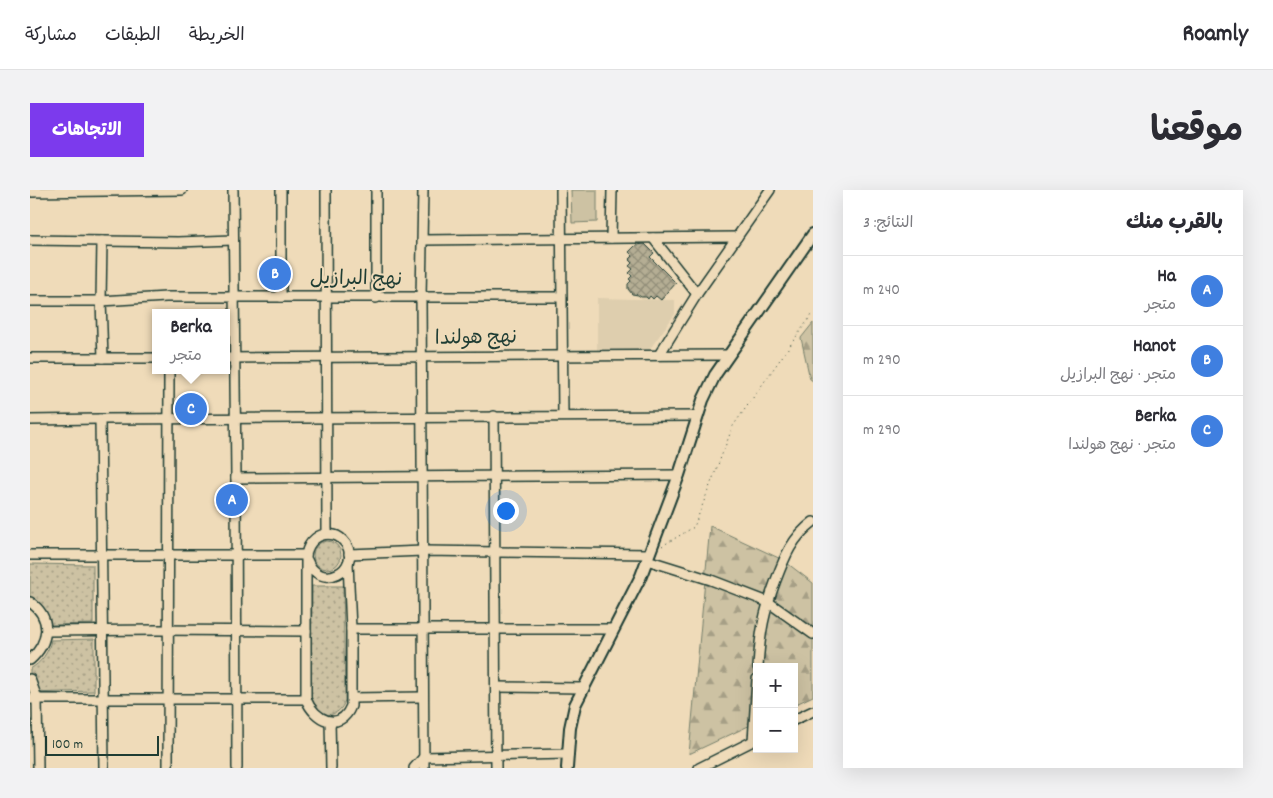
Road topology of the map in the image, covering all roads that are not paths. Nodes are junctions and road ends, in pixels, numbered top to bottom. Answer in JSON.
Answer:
{"nodes":[{"id":1,"x":99,"y":190,"type":"edge"},
{"id":2,"x":182,"y":190,"type":"edge"},
{"id":3,"x":233,"y":190,"type":"edge"},
{"id":4,"x":281,"y":190,"type":"edge"},
{"id":5,"x":326,"y":190,"type":"edge"},
{"id":6,"x":376,"y":190,"type":"edge"},
{"id":7,"x":423,"y":190,"type":"edge"},
{"id":8,"x":561,"y":190,"type":"edge"},
{"id":9,"x":612,"y":190,"type":"edge"},
{"id":10,"x":770,"y":190,"type":"edge"},
{"id":11,"x":30,"y":192,"type":"edge"},
{"id":12,"x":813,"y":234,"type":"edge"},
{"id":13,"x":737,"y":237,"type":"junction"},
{"id":14,"x":612,"y":238,"type":"junction"},
{"id":15,"x":653,"y":238,"type":"junction"},
{"id":16,"x":561,"y":239,"type":"junction"},
{"id":17,"x":30,"y":240,"type":"edge"},
{"id":18,"x":233,"y":240,"type":"junction"},
{"id":19,"x":423,"y":240,"type":"junction"},
{"id":20,"x":102,"y":241,"type":"junction"},
{"id":21,"x":697,"y":294,"type":"junction"},
{"id":22,"x":282,"y":297,"type":"junction"},
{"id":23,"x":326,"y":297,"type":"junction"},
{"id":24,"x":562,"y":297,"type":"junction"},
{"id":25,"x":234,"y":298,"type":"junction"},
{"id":26,"x":376,"y":298,"type":"junction"},
{"id":27,"x":422,"y":298,"type":"junction"},
{"id":28,"x":30,"y":300,"type":"edge"},
{"id":29,"x":101,"y":301,"type":"junction"},
{"id":30,"x":659,"y":355,"type":"junction"},
{"id":31,"x":727,"y":355,"type":"junction"},
{"id":32,"x":562,"y":356,"type":"junction"},
{"id":33,"x":30,"y":358,"type":"edge"},
{"id":34,"x":103,"y":358,"type":"junction"},
{"id":35,"x":152,"y":358,"type":"edge"},
{"id":36,"x":230,"y":358,"type":"edge"},
{"id":37,"x":326,"y":358,"type":"junction"},
{"id":38,"x":422,"y":358,"type":"junction"},
{"id":39,"x":169,"y":374,"type":"edge"},
{"id":40,"x":422,"y":416,"type":"junction"},
{"id":41,"x":494,"y":416,"type":"junction"},
{"id":42,"x":564,"y":416,"type":"junction"},
{"id":43,"x":698,"y":416,"type":"junction"},
{"id":44,"x":235,"y":418,"type":"junction"},
{"id":45,"x":326,"y":418,"type":"junction"},
{"id":46,"x":100,"y":419,"type":"junction"},
{"id":47,"x":170,"y":419,"type":"junction"},
{"id":48,"x":30,"y":420,"type":"edge"},
{"id":49,"x":496,"y":475,"type":"junction"},
{"id":50,"x":679,"y":475,"type":"junction"},
{"id":51,"x":423,"y":476,"type":"junction"},
{"id":52,"x":236,"y":478,"type":"junction"},
{"id":53,"x":326,"y":478,"type":"junction"},
{"id":54,"x":813,"y":522,"type":"edge"},
{"id":55,"x":326,"y":534,"type":"junction"},
{"id":56,"x":423,"y":552,"type":"junction"},
{"id":57,"x":496,"y":552,"type":"junction"},
{"id":58,"x":30,"y":555,"type":"edge"},
{"id":59,"x":102,"y":555,"type":"junction"},
{"id":60,"x":169,"y":555,"type":"junction"},
{"id":61,"x":235,"y":555,"type":"junction"},
{"id":62,"x":307,"y":557,"type":"junction"},
{"id":63,"x":648,"y":557,"type":"junction"},
{"id":64,"x":349,"y":558,"type":"junction"},
{"id":65,"x":30,"y":602,"type":"edge"},
{"id":66,"x":768,"y":602,"type":"junction"},
{"id":67,"x":423,"y":628,"type":"junction"},
{"id":68,"x":351,"y":629,"type":"junction"},
{"id":69,"x":494,"y":629,"type":"junction"},
{"id":70,"x":614,"y":629,"type":"junction"},
{"id":71,"x":169,"y":630,"type":"junction"},
{"id":72,"x":46,"y":631,"type":"junction"},
{"id":73,"x":104,"y":631,"type":"junction"},
{"id":74,"x":236,"y":631,"type":"junction"},
{"id":75,"x":306,"y":631,"type":"junction"},
{"id":76,"x":813,"y":634,"type":"edge"},
{"id":77,"x":30,"y":660,"type":"edge"},
{"id":78,"x":758,"y":663,"type":"edge"},
{"id":79,"x":30,"y":679,"type":"edge"},
{"id":80,"x":496,"y":687,"type":"junction"},
{"id":81,"x":583,"y":688,"type":"junction"},
{"id":82,"x":423,"y":697,"type":"junction"},
{"id":83,"x":104,"y":698,"type":"junction"},
{"id":84,"x":352,"y":698,"type":"junction"},
{"id":85,"x":33,"y":699,"type":"edge"},
{"id":86,"x":168,"y":699,"type":"junction"},
{"id":87,"x":306,"y":699,"type":"junction"},
{"id":88,"x":236,"y":700,"type":"junction"},
{"id":89,"x":813,"y":711,"type":"edge"},
{"id":90,"x":798,"y":718,"type":"edge"},
{"id":91,"x":330,"y":721,"type":"junction"},
{"id":92,"x":753,"y":741,"type":"edge"},
{"id":93,"x":568,"y":754,"type":"junction"},
{"id":94,"x":496,"y":755,"type":"junction"},
{"id":95,"x":424,"y":757,"type":"junction"},
{"id":96,"x":237,"y":764,"type":"edge"},
{"id":97,"x":38,"y":768,"type":"edge"},
{"id":98,"x":104,"y":768,"type":"edge"},
{"id":99,"x":168,"y":768,"type":"edge"},
{"id":100,"x":243,"y":768,"type":"edge"},
{"id":101,"x":331,"y":768,"type":"edge"},
{"id":102,"x":414,"y":768,"type":"edge"},
{"id":103,"x":424,"y":768,"type":"edge"},
{"id":104,"x":496,"y":768,"type":"edge"},
{"id":105,"x":567,"y":768,"type":"edge"},
{"id":106,"x":699,"y":768,"type":"edge"}],
"edges":[{"from":1,"to":2,"type":"street"},
{"from":1,"to":11,"type":"street"},
{"from":3,"to":18,"type":"street"},
{"from":4,"to":22,"type":"street"},
{"from":5,"to":23,"type":"street"},
{"from":6,"to":26,"type":"street"},
{"from":7,"to":19,"type":"street"},
{"from":8,"to":16,"type":"street"},
{"from":9,"to":14,"type":"street"},
{"from":10,"to":13,"type":"street"},
{"from":12,"to":31,"type":"street"},
{"from":13,"to":15,"type":"street"},
{"from":13,"to":21,"type":"street"},
{"from":14,"to":15,"type":"street"},
{"from":14,"to":16,"type":"street"},
{"from":15,"to":21,"type":"street"},
{"from":16,"to":19,"type":"street"},
{"from":16,"to":24,"type":"street"},
{"from":17,"to":20,"type":"street"},
{"from":18,"to":20,"type":"street"},
{"from":18,"to":25,"type":"street"},
{"from":19,"to":27,"type":"street"},
{"from":20,"to":29,"type":"street"},
{"from":21,"to":30,"type":"street"},
{"from":22,"to":23,"type":"street","name":"نهج البرازيل"},
{"from":22,"to":25,"type":"street","name":"نهج البرازيل"},
{"from":23,"to":26,"type":"street","name":"نهج البرازيل"},
{"from":23,"to":37,"type":"street"},
{"from":24,"to":27,"type":"street","name":"نهج البرازيل"},
{"from":24,"to":32,"type":"street"},
{"from":25,"to":29,"type":"street","name":"نهج البرازيل"},
{"from":25,"to":36,"type":"street"},
{"from":26,"to":27,"type":"street","name":"نهج البرازيل"},
{"from":27,"to":38,"type":"street"},
{"from":28,"to":29,"type":"street","name":"نهج البرازيل"},
{"from":29,"to":34,"type":"street"},
{"from":30,"to":31,"type":"street","name":"نهج هولندا"},
{"from":30,"to":32,"type":"street","name":"نهج هولندا"},
{"from":31,"to":43,"type":"street"},
{"from":32,"to":38,"type":"street","name":"نهج هولندا"},
{"from":32,"to":42,"type":"street"},
{"from":33,"to":34,"type":"street"},
{"from":34,"to":35,"type":"street"},
{"from":36,"to":37,"type":"street","name":"نهج هولندا"},
{"from":36,"to":44,"type":"street"},
{"from":37,"to":38,"type":"street","name":"نهج هولندا"},
{"from":37,"to":45,"type":"street"},
{"from":38,"to":40,"type":"street"},
{"from":39,"to":47,"type":"street"},
{"from":40,"to":41,"type":"street"},
{"from":40,"to":45,"type":"street"},
{"from":40,"to":51,"type":"street"},
{"from":41,"to":42,"type":"street"},
{"from":41,"to":49,"type":"street"},
{"from":42,"to":43,"type":"street"},
{"from":43,"to":50,"type":"street"},
{"from":44,"to":45,"type":"street"},
{"from":44,"to":47,"type":"street"},
{"from":44,"to":52,"type":"street"},
{"from":45,"to":53,"type":"street"},
{"from":46,"to":47,"type":"street"},
{"from":46,"to":48,"type":"street"},
{"from":46,"to":59,"type":"street"},
{"from":47,"to":60,"type":"street"},
{"from":49,"to":50,"type":"street"},
{"from":49,"to":51,"type":"street"},
{"from":49,"to":57,"type":"street"},
{"from":50,"to":63,"type":"street"},
{"from":51,"to":53,"type":"street"},
{"from":51,"to":56,"type":"street"},
{"from":52,"to":53,"type":"street"},
{"from":52,"to":61,"type":"street"},
{"from":53,"to":55,"type":"street"},
{"from":54,"to":66,"type":"street"},
{"from":55,"to":62,"type":"street"},
{"from":55,"to":64,"type":"street"},
{"from":56,"to":57,"type":"street"},
{"from":56,"to":64,"type":"street"},
{"from":56,"to":67,"type":"street"},
{"from":57,"to":63,"type":"street"},
{"from":57,"to":69,"type":"street"},
{"from":58,"to":59,"type":"street"},
{"from":59,"to":60,"type":"street"},
{"from":59,"to":73,"type":"street"},
{"from":60,"to":61,"type":"street"},
{"from":60,"to":71,"type":"street"},
{"from":61,"to":62,"type":"street"},
{"from":61,"to":74,"type":"street"},
{"from":62,"to":64,"type":"street"},
{"from":62,"to":75,"type":"street"},
{"from":63,"to":66,"type":"street"},
{"from":63,"to":70,"type":"street"},
{"from":64,"to":68,"type":"street"},
{"from":65,"to":72,"type":"street"},
{"from":66,"to":76,"type":"street"},
{"from":66,"to":78,"type":"street"},
{"from":67,"to":68,"type":"street"},
{"from":67,"to":69,"type":"street"},
{"from":67,"to":82,"type":"street"},
{"from":68,"to":84,"type":"street"},
{"from":69,"to":70,"type":"street"},
{"from":69,"to":80,"type":"street"},
{"from":70,"to":81,"type":"street"},
{"from":71,"to":73,"type":"street"},
{"from":71,"to":74,"type":"street"},
{"from":71,"to":86,"type":"street"},
{"from":72,"to":73,"type":"street"},
{"from":72,"to":77,"type":"street"},
{"from":73,"to":83,"type":"street"},
{"from":74,"to":75,"type":"street"},
{"from":74,"to":88,"type":"street"},
{"from":75,"to":87,"type":"street"},
{"from":79,"to":85,"type":"street"},
{"from":80,"to":81,"type":"street"},
{"from":80,"to":94,"type":"street"},
{"from":81,"to":93,"type":"street"},
{"from":82,"to":84,"type":"street"},
{"from":82,"to":95,"type":"street"},
{"from":83,"to":85,"type":"street"},
{"from":83,"to":86,"type":"street"},
{"from":83,"to":98,"type":"street"},
{"from":84,"to":91,"type":"street"},
{"from":85,"to":97,"type":"street"},
{"from":86,"to":88,"type":"street"},
{"from":86,"to":99,"type":"street"},
{"from":87,"to":88,"type":"street"},
{"from":87,"to":91,"type":"street"},
{"from":88,"to":96,"type":"street"},
{"from":89,"to":90,"type":"street"},
{"from":91,"to":101,"type":"street"},
{"from":92,"to":106,"type":"street"},
{"from":93,"to":94,"type":"street"},
{"from":93,"to":105,"type":"street"},
{"from":94,"to":95,"type":"street"},
{"from":94,"to":104,"type":"street"},
{"from":95,"to":102,"type":"street"},
{"from":95,"to":103,"type":"street"},
{"from":96,"to":100,"type":"street"}]}
